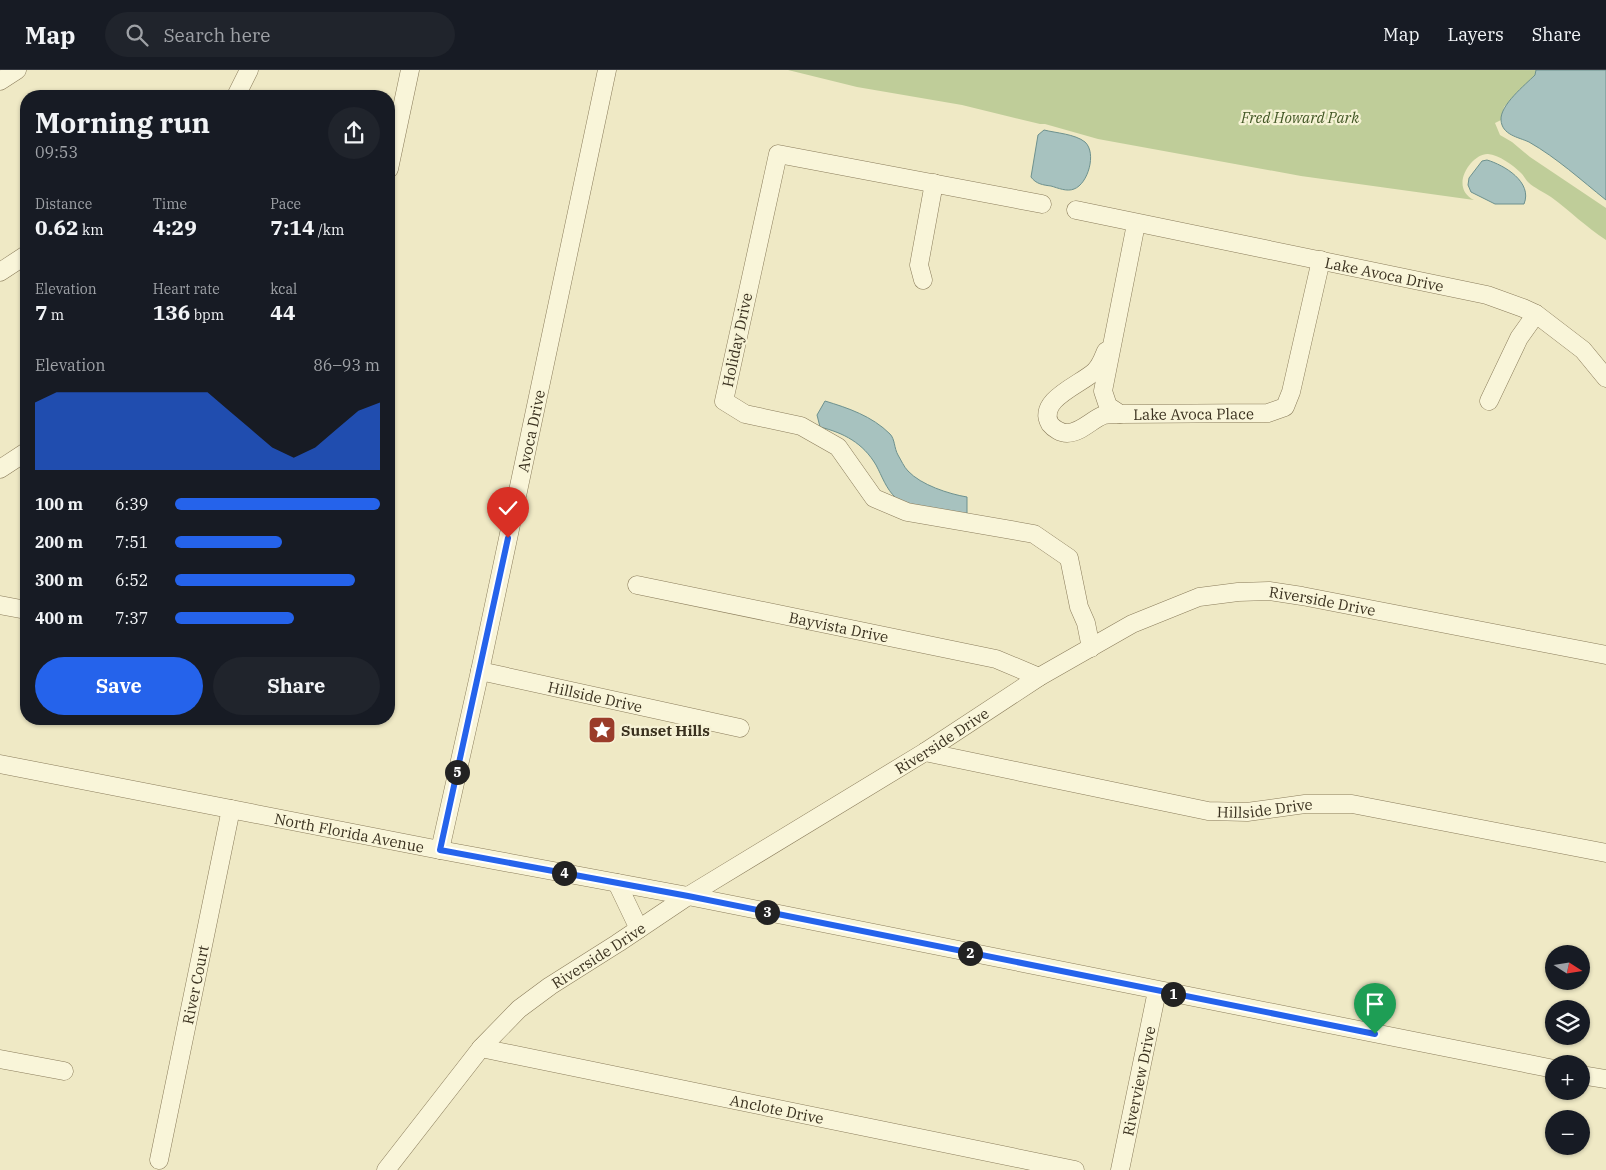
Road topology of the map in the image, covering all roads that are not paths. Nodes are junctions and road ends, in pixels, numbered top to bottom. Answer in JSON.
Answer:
{"nodes":[{"id":1,"x":17,"y":70,"type":"edge"},
{"id":2,"x":248,"y":70,"type":"edge"},
{"id":3,"x":410,"y":70,"type":"edge"},
{"id":4,"x":607,"y":70,"type":"edge"},
{"id":5,"x":0,"y":81,"type":"edge"},
{"id":6,"x":239,"y":90,"type":"edge"},
{"id":7,"x":395,"y":141,"type":"edge"},
{"id":8,"x":934,"y":183,"type":"junction"},
{"id":9,"x":1042,"y":204,"type":"dead end"},
{"id":10,"x":1076,"y":210,"type":"dead end"},
{"id":11,"x":1136,"y":224,"type":"junction"},
{"id":12,"x":20,"y":259,"type":"edge"},
{"id":13,"x":1321,"y":260,"type":"junction"},
{"id":14,"x":0,"y":272,"type":"edge"},
{"id":15,"x":923,"y":280,"type":"dead end"},
{"id":16,"x":1536,"y":314,"type":"junction"},
{"id":17,"x":1114,"y":334,"type":"junction"},
{"id":18,"x":1606,"y":378,"type":"edge"},
{"id":19,"x":1489,"y":401,"type":"dead end"},
{"id":20,"x":1120,"y":414,"type":"junction"},
{"id":21,"x":20,"y":456,"type":"edge"},
{"id":22,"x":0,"y":469,"type":"edge"},
{"id":23,"x":637,"y":585,"type":"dead end"},
{"id":24,"x":0,"y":605,"type":"edge"},
{"id":25,"x":20,"y":609,"type":"edge"},
{"id":26,"x":1091,"y":648,"type":"junction"},
{"id":27,"x":1606,"y":655,"type":"edge"},
{"id":28,"x":480,"y":672,"type":"junction"},
{"id":29,"x":1039,"y":677,"type":"junction"},
{"id":30,"x":740,"y":728,"type":"dead end"},
{"id":31,"x":925,"y":752,"type":"junction"},
{"id":32,"x":0,"y":764,"type":"edge"},
{"id":33,"x":231,"y":809,"type":"junction"},
{"id":34,"x":440,"y":850,"type":"junction"},
{"id":35,"x":1606,"y":853,"type":"edge"},
{"id":36,"x":616,"y":883,"type":"junction"},
{"id":37,"x":688,"y":896,"type":"junction"},
{"id":38,"x":639,"y":929,"type":"junction"},
{"id":39,"x":1157,"y":991,"type":"junction"},
{"id":40,"x":481,"y":1048,"type":"junction"},
{"id":41,"x":0,"y":1059,"type":"edge"},
{"id":42,"x":1545,"y":1067,"type":"edge"},
{"id":43,"x":64,"y":1071,"type":"dead end"},
{"id":44,"x":1590,"y":1077,"type":"edge"},
{"id":45,"x":1606,"y":1080,"type":"edge"},
{"id":46,"x":159,"y":1160,"type":"dead end"},
{"id":47,"x":386,"y":1170,"type":"edge"},
{"id":48,"x":1075,"y":1170,"type":"edge"},
{"id":49,"x":1120,"y":1170,"type":"edge"}],
"edges":[{"from":1,"to":5,"type":"street"},
{"from":2,"to":6,"type":"street"},
{"from":3,"to":7,"type":"street"},
{"from":4,"to":28,"type":"street","name":"Avoca Drive"},
{"from":8,"to":9,"type":"street","name":"Holiday Drive"},
{"from":8,"to":15,"type":"street"},
{"from":8,"to":26,"type":"street","name":"Holiday Drive"},
{"from":10,"to":11,"type":"street"},
{"from":11,"to":13,"type":"street","name":"Lake Avoca Drive"},
{"from":11,"to":17,"type":"street","name":"Lake Avoca Place"},
{"from":12,"to":14,"type":"street"},
{"from":13,"to":16,"type":"street","name":"Lake Avoca Drive"},
{"from":13,"to":20,"type":"street","name":"Lake Avoca Place"},
{"from":16,"to":18,"type":"street","name":"Lake Avoca Drive"},
{"from":16,"to":19,"type":"street"},
{"from":17,"to":20,"type":"street","name":"Lake Avoca Place"},
{"from":17,"to":20,"type":"street"},
{"from":21,"to":22,"type":"street"},
{"from":23,"to":29,"type":"street","name":"Bayvista Drive"},
{"from":24,"to":25,"type":"street"},
{"from":26,"to":27,"type":"street","name":"Riverside Drive"},
{"from":26,"to":29,"type":"street","name":"Riverside Drive"},
{"from":28,"to":30,"type":"street","name":"Hillside Drive"},
{"from":28,"to":34,"type":"street","name":"Avoca Drive"},
{"from":29,"to":31,"type":"street","name":"Riverside Drive"},
{"from":31,"to":35,"type":"street","name":"Hillside Drive"},
{"from":31,"to":37,"type":"street","name":"Riverside Drive"},
{"from":32,"to":33,"type":"street","name":"North Florida Avenue"},
{"from":33,"to":34,"type":"street","name":"North Florida Avenue"},
{"from":33,"to":46,"type":"street","name":"River Court"},
{"from":34,"to":36,"type":"street","name":"North Florida Avenue"},
{"from":36,"to":37,"type":"street","name":"North Florida Avenue"},
{"from":36,"to":38,"type":"street"},
{"from":37,"to":38,"type":"street","name":"Riverside Drive"},
{"from":37,"to":39,"type":"street","name":"North Florida Avenue"},
{"from":38,"to":40,"type":"street","name":"Riverside Drive"},
{"from":39,"to":42,"type":"street","name":"North Florida Avenue"},
{"from":39,"to":49,"type":"street","name":"Riverview Drive"},
{"from":40,"to":47,"type":"street","name":"Riverside Drive"},
{"from":40,"to":48,"type":"street","name":"Anclote Drive"},
{"from":41,"to":43,"type":"street"},
{"from":44,"to":45,"type":"street"}]}
